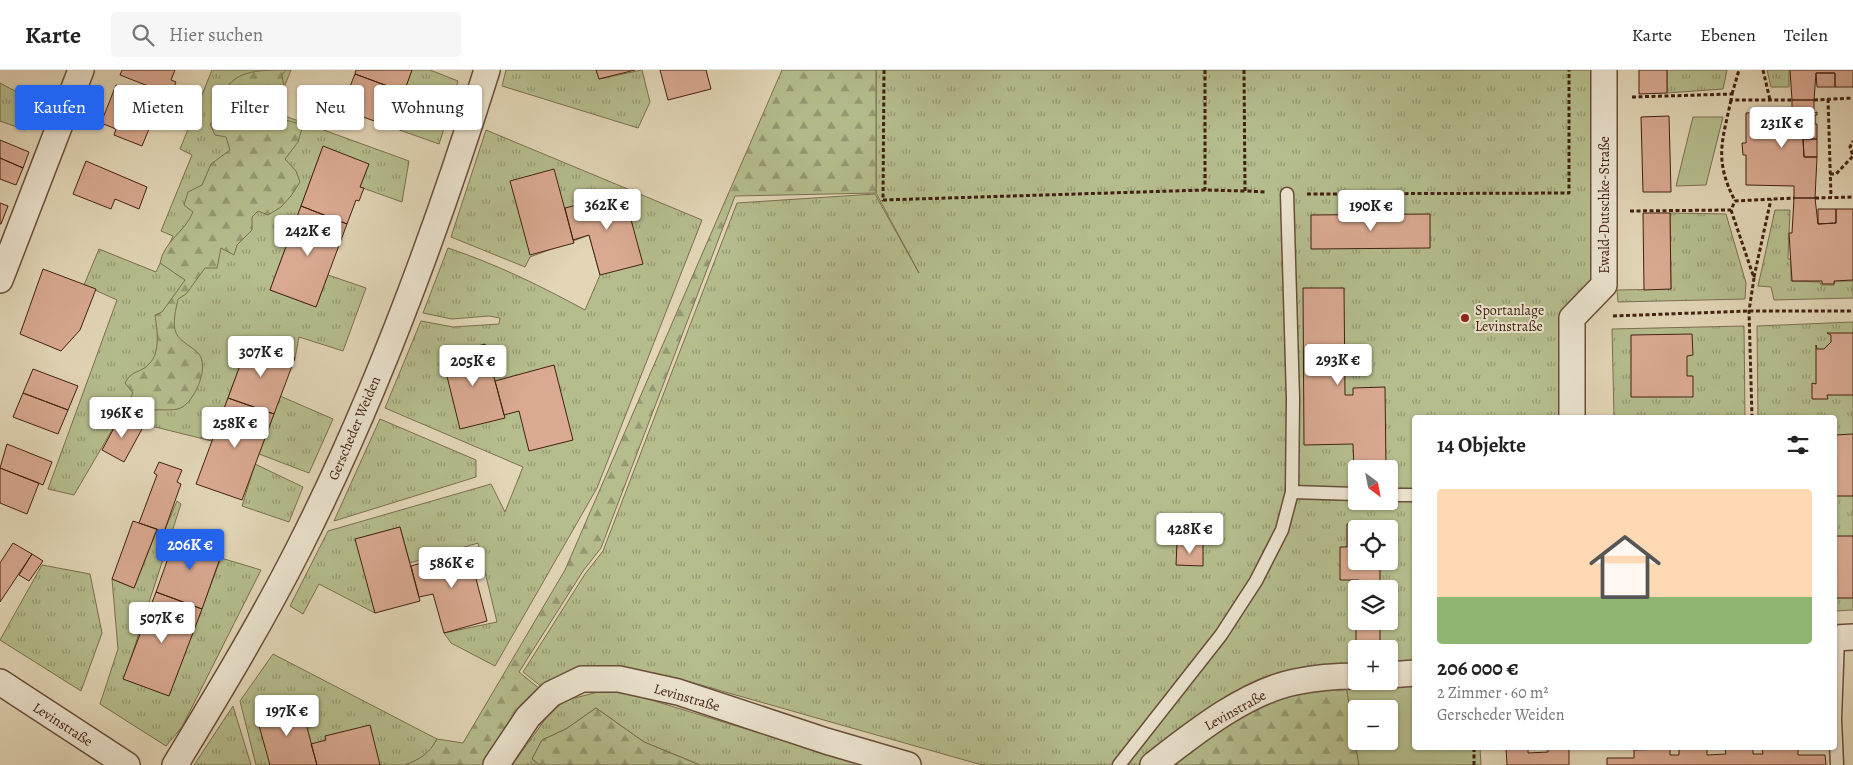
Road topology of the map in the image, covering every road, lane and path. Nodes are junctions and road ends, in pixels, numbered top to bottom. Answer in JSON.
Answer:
{"nodes":[{"id":1,"x":82,"y":70,"type":"edge"},
{"id":2,"x":487,"y":70,"type":"edge"},
{"id":3,"x":884,"y":70,"type":"edge"},
{"id":4,"x":1204,"y":70,"type":"edge"},
{"id":5,"x":1244,"y":70,"type":"edge"},
{"id":6,"x":1569,"y":70,"type":"edge"},
{"id":7,"x":1604,"y":70,"type":"edge"},
{"id":8,"x":1739,"y":70,"type":"edge"},
{"id":9,"x":1763,"y":70,"type":"edge"},
{"id":10,"x":1732,"y":94,"type":"junction"},
{"id":11,"x":1603,"y":98,"type":"junction"},
{"id":12,"x":1853,"y":98,"type":"edge"},
{"id":13,"x":1828,"y":99,"type":"junction"},
{"id":14,"x":1732,"y":100,"type":"junction"},
{"id":15,"x":1770,"y":100,"type":"junction"},
{"id":16,"x":1792,"y":100,"type":"dead end"},
{"id":17,"x":1814,"y":100,"type":"dead end"},
{"id":18,"x":1853,"y":141,"type":"edge"},
{"id":19,"x":1830,"y":174,"type":"junction"},
{"id":20,"x":1205,"y":190,"type":"junction"},
{"id":21,"x":1245,"y":191,"type":"junction"},
{"id":22,"x":1287,"y":194,"type":"junction"},
{"id":23,"x":1831,"y":197,"type":"junction"},
{"id":24,"x":1853,"y":197,"type":"edge"},
{"id":25,"x":1794,"y":198,"type":"dead end"},
{"id":26,"x":1815,"y":198,"type":"dead end"},
{"id":27,"x":1772,"y":199,"type":"junction"},
{"id":28,"x":1735,"y":201,"type":"junction"},
{"id":29,"x":1731,"y":210,"type":"junction"},
{"id":30,"x":1605,"y":211,"type":"junction"},
{"id":31,"x":1754,"y":278,"type":"junction"},
{"id":32,"x":0,"y":280,"type":"edge"},
{"id":33,"x":1749,"y":311,"type":"junction"},
{"id":34,"x":1853,"y":311,"type":"edge"},
{"id":35,"x":1572,"y":318,"type":"junction"},
{"id":36,"x":1572,"y":415,"type":"edge"},
{"id":37,"x":1752,"y":415,"type":"edge"},
{"id":38,"x":1292,"y":492,"type":"junction"},
{"id":39,"x":1348,"y":494,"type":"edge"},
{"id":40,"x":1398,"y":495,"type":"edge"},
{"id":41,"x":1412,"y":495,"type":"edge"},
{"id":42,"x":1842,"y":637,"type":"edge"},
{"id":43,"x":1412,"y":673,"type":"edge"},
{"id":44,"x":1398,"y":674,"type":"edge"},
{"id":45,"x":1348,"y":677,"type":"edge"},
{"id":46,"x":0,"y":682,"type":"edge"},
{"id":47,"x":1837,"y":696,"type":"edge"},
{"id":48,"x":1474,"y":750,"type":"edge"},
{"id":49,"x":1836,"y":750,"type":"edge"},
{"id":50,"x":127,"y":765,"type":"edge"},
{"id":51,"x":175,"y":765,"type":"edge"},
{"id":52,"x":496,"y":765,"type":"edge"},
{"id":53,"x":908,"y":765,"type":"edge"},
{"id":54,"x":1119,"y":765,"type":"edge"},
{"id":55,"x":1154,"y":765,"type":"edge"},
{"id":56,"x":1474,"y":765,"type":"edge"},
{"id":57,"x":1837,"y":765,"type":"edge"}],
"edges":[{"from":1,"to":32,"type":"street"},
{"from":2,"to":51,"type":"street","name":"Gerscheder Weiden"},
{"from":3,"to":20,"type":"path"},
{"from":4,"to":20,"type":"path"},
{"from":5,"to":21,"type":"path"},
{"from":6,"to":22,"type":"path"},
{"from":7,"to":11,"type":"street","name":"Ewald-Dutschke-Straße"},
{"from":8,"to":10,"type":"path"},
{"from":9,"to":15,"type":"path"},
{"from":10,"to":11,"type":"path"},
{"from":10,"to":14,"type":"path"},
{"from":11,"to":30,"type":"street","name":"Ewald-Dutschke-Straße"},
{"from":12,"to":13,"type":"path"},
{"from":13,"to":17,"type":"path"},
{"from":13,"to":19,"type":"path"},
{"from":14,"to":15,"type":"path"},
{"from":14,"to":28,"type":"path"},
{"from":15,"to":16,"type":"path"},
{"from":18,"to":19,"type":"path"},
{"from":19,"to":23,"type":"path"},
{"from":20,"to":21,"type":"path"},
{"from":21,"to":22,"type":"path"},
{"from":22,"to":38,"type":"lane"},
{"from":23,"to":24,"type":"path"},
{"from":23,"to":26,"type":"path"},
{"from":25,"to":27,"type":"path"},
{"from":27,"to":28,"type":"path"},
{"from":27,"to":31,"type":"path"},
{"from":28,"to":29,"type":"path"},
{"from":29,"to":30,"type":"path"},
{"from":29,"to":31,"type":"path"},
{"from":30,"to":35,"type":"street","name":"Ewald-Dutschke-Straße"},
{"from":31,"to":33,"type":"path"},
{"from":33,"to":34,"type":"path"},
{"from":33,"to":35,"type":"path"},
{"from":33,"to":37,"type":"path"},
{"from":35,"to":36,"type":"street"},
{"from":38,"to":39,"type":"lane"},
{"from":38,"to":54,"type":"lane"},
{"from":40,"to":41,"type":"lane"},
{"from":42,"to":47,"type":"lane"},
{"from":43,"to":44,"type":"street"},
{"from":45,"to":55,"type":"street","name":"Levinstraße"},
{"from":46,"to":50,"type":"street","name":"Levinstraße"},
{"from":48,"to":56,"type":"path"},
{"from":49,"to":57,"type":"lane"},
{"from":52,"to":53,"type":"street","name":"Levinstraße"}]}
